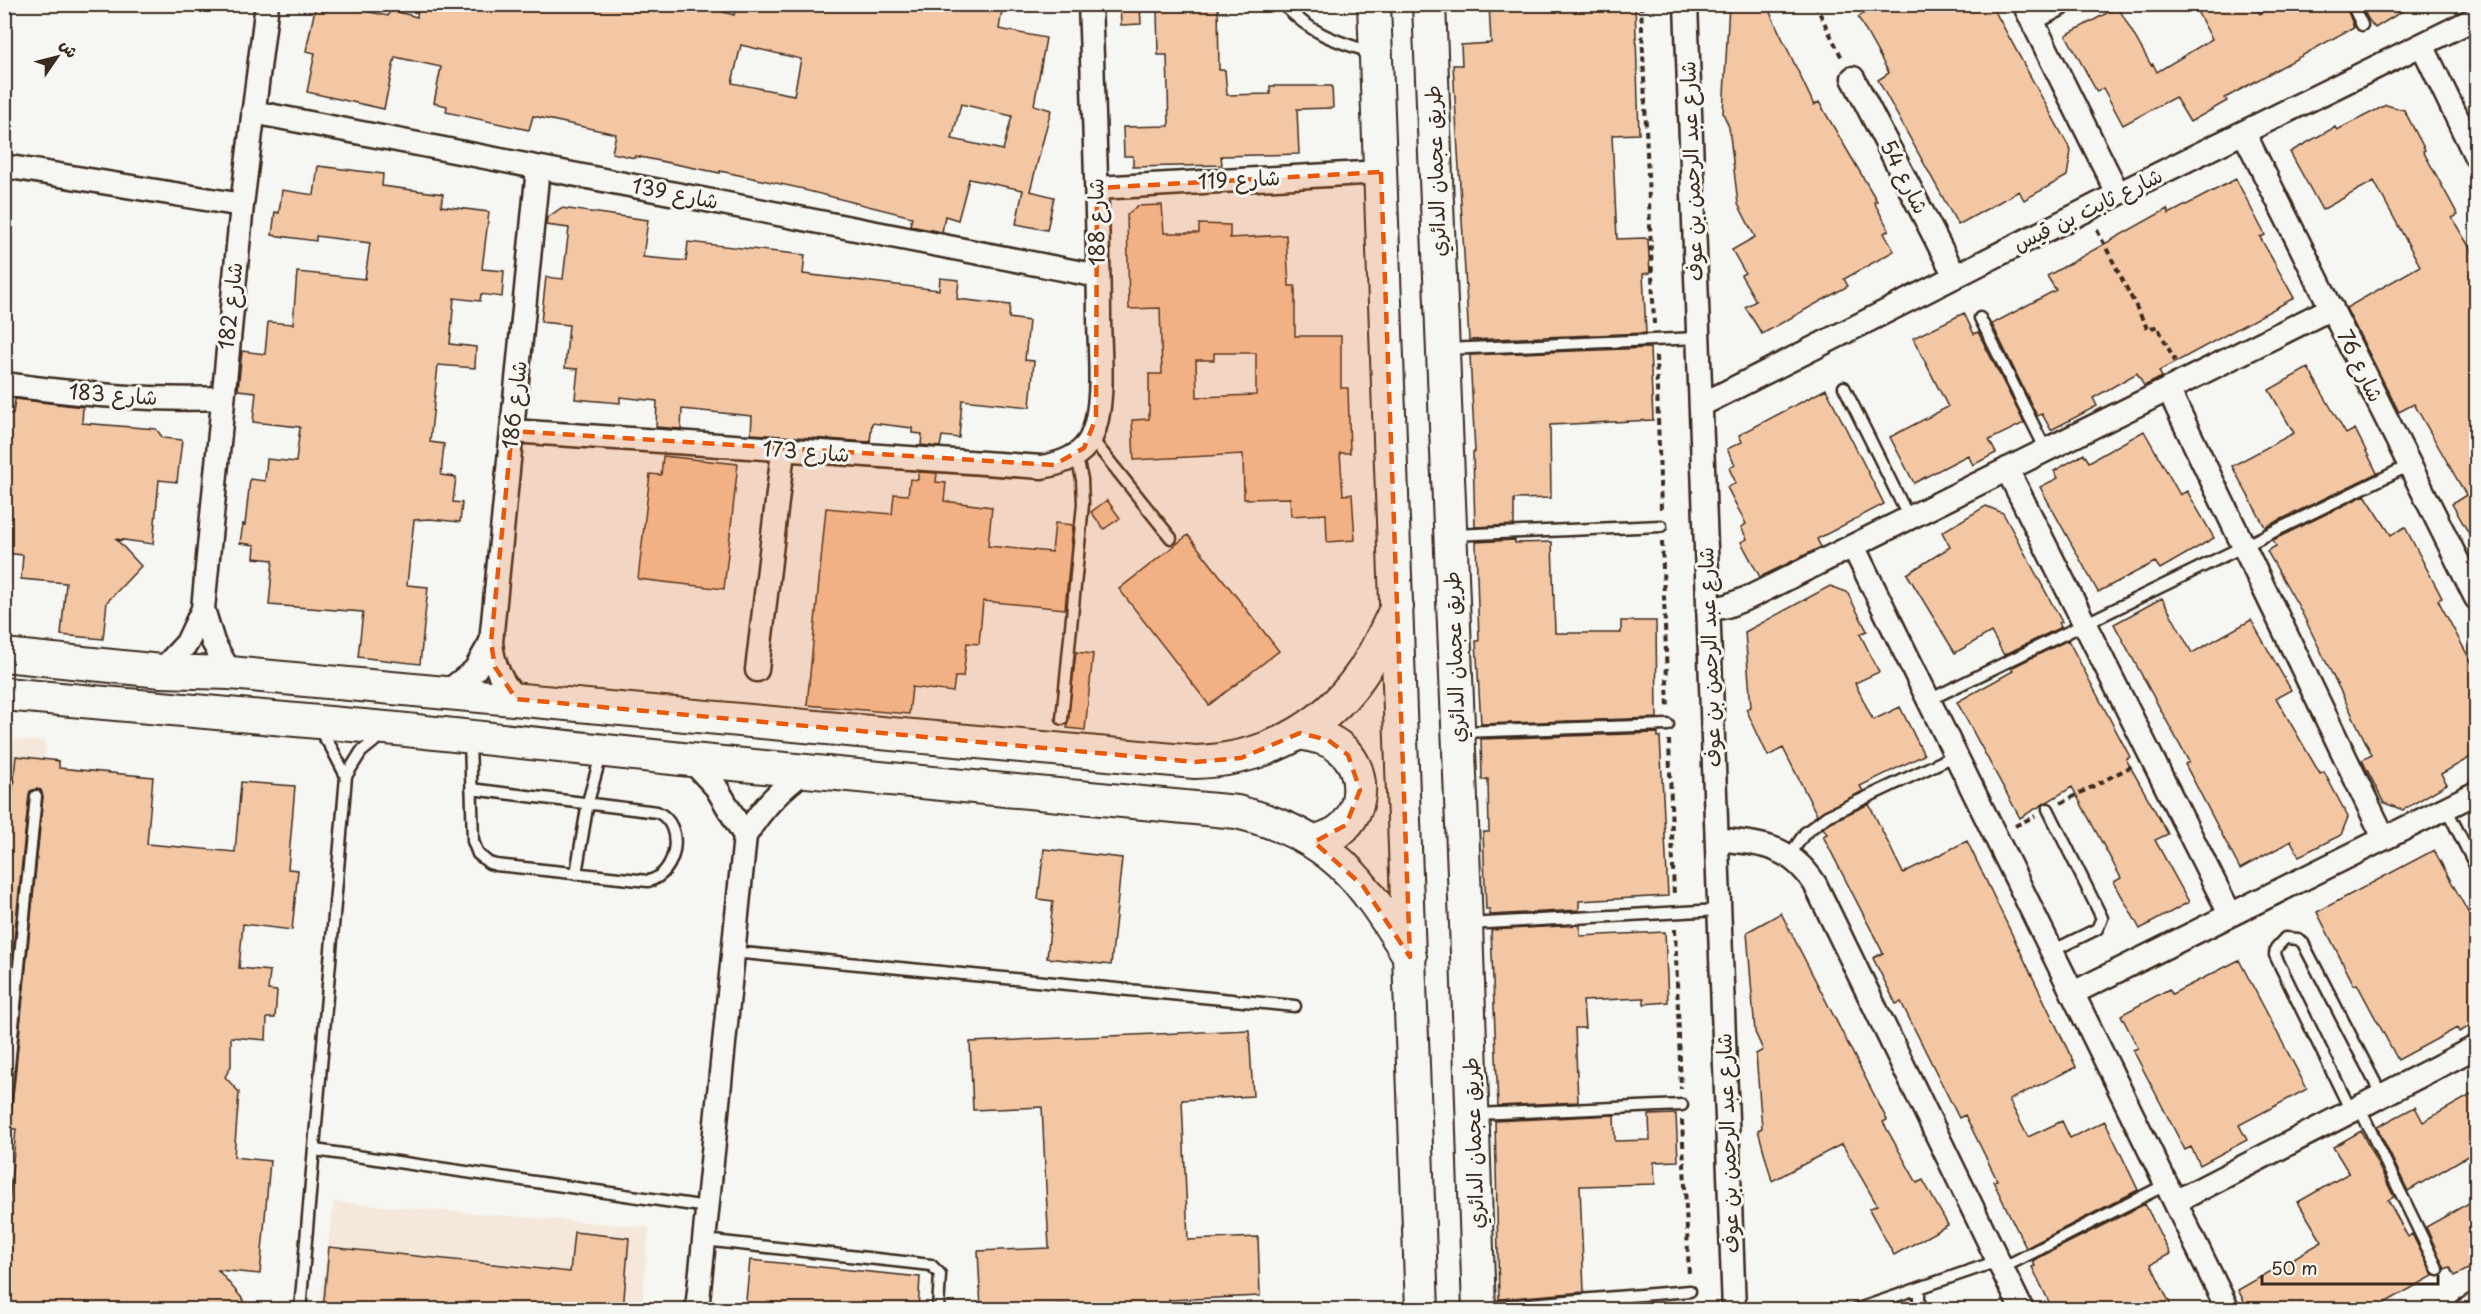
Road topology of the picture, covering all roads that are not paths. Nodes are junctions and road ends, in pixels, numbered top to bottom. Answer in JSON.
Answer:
{"nodes":[{"id":1,"x":267,"y":4,"type":"edge"},
{"id":2,"x":1090,"y":4,"type":"edge"},
{"id":3,"x":1283,"y":4,"type":"edge"},
{"id":4,"x":1374,"y":4,"type":"edge"},
{"id":5,"x":1429,"y":4,"type":"edge"},
{"id":6,"x":1686,"y":4,"type":"edge"},
{"id":7,"x":2060,"y":4,"type":"edge"},
{"id":8,"x":2352,"y":4,"type":"edge"},
{"id":9,"x":2028,"y":12,"type":"edge"},
{"id":10,"x":2476,"y":18,"type":"edge"},
{"id":11,"x":2362,"y":25,"type":"dead end"},
{"id":12,"x":2422,"y":45,"type":"junction"},
{"id":13,"x":1376,"y":53,"type":"junction"},
{"id":14,"x":1852,"y":78,"type":"road end"},
{"id":15,"x":253,"y":112,"type":"junction"},
{"id":16,"x":2244,"y":133,"type":"junction"},
{"id":17,"x":2476,"y":156,"type":"edge"},
{"id":18,"x":4,"y":166,"type":"edge"},
{"id":19,"x":538,"y":168,"type":"junction"},
{"id":20,"x":1381,"y":172,"type":"junction"},
{"id":21,"x":1097,"y":188,"type":"junction"},
{"id":22,"x":2118,"y":194,"type":"junction"},
{"id":23,"x":242,"y":205,"type":"junction"},
{"id":24,"x":1098,"y":276,"type":"junction"},
{"id":25,"x":1955,"y":276,"type":"junction"},
{"id":26,"x":2332,"y":308,"type":"junction"},
{"id":27,"x":1980,"y":318,"type":"dead end"},
{"id":28,"x":1698,"y":338,"type":"junction"},
{"id":29,"x":1443,"y":349,"type":"junction"},
{"id":30,"x":4,"y":384,"type":"edge"},
{"id":31,"x":2176,"y":385,"type":"junction"},
{"id":32,"x":1844,"y":387,"type":"dead end"},
{"id":33,"x":222,"y":398,"type":"junction"},
{"id":34,"x":1701,"y":405,"type":"junction"},
{"id":35,"x":512,"y":431,"type":"junction"},
{"id":36,"x":1091,"y":438,"type":"junction"},
{"id":37,"x":2046,"y":450,"type":"junction"},
{"id":38,"x":783,"y":451,"type":"junction"},
{"id":39,"x":1076,"y":455,"type":"junction"},
{"id":40,"x":2410,"y":465,"type":"junction"},
{"id":41,"x":2007,"y":470,"type":"junction"},
{"id":42,"x":1909,"y":518,"type":"junction"},
{"id":43,"x":1661,"y":525,"type":"road end"},
{"id":44,"x":1450,"y":535,"type":"junction"},
{"id":45,"x":1171,"y":538,"type":"dead end"},
{"id":46,"x":1854,"y":546,"type":"junction"},
{"id":47,"x":2244,"y":546,"type":"junction"},
{"id":48,"x":2476,"y":598,"type":"edge"},
{"id":49,"x":1397,"y":607,"type":"junction"},
{"id":50,"x":203,"y":609,"type":"junction"},
{"id":51,"x":1708,"y":610,"type":"junction"},
{"id":52,"x":2085,"y":624,"type":"junction"},
{"id":53,"x":491,"y":642,"type":"junction"},
{"id":54,"x":4,"y":655,"type":"edge"},
{"id":55,"x":757,"y":670,"type":"dead end"},
{"id":56,"x":161,"y":671,"type":"junction"},
{"id":57,"x":230,"y":673,"type":"junction"},
{"id":58,"x":447,"y":693,"type":"junction"},
{"id":59,"x":4,"y":694,"type":"edge"},
{"id":60,"x":516,"y":699,"type":"junction"},
{"id":61,"x":1929,"y":700,"type":"junction"},
{"id":62,"x":1062,"y":719,"type":"dead end"},
{"id":63,"x":312,"y":721,"type":"junction"},
{"id":64,"x":1668,"y":724,"type":"road end"},
{"id":65,"x":397,"y":729,"type":"junction"},
{"id":66,"x":1458,"y":732,"type":"junction"},
{"id":67,"x":1300,"y":733,"type":"junction"},
{"id":68,"x":470,"y":737,"type":"junction"},
{"id":69,"x":602,"y":751,"type":"junction"},
{"id":70,"x":1956,"y":755,"type":"junction"},
{"id":71,"x":691,"y":760,"type":"junction"},
{"id":72,"x":805,"y":771,"type":"junction"},
{"id":73,"x":346,"y":776,"type":"junction"},
{"id":74,"x":471,"y":789,"type":"junction"},
{"id":75,"x":2476,"y":793,"type":"edge"},
{"id":76,"x":36,"y":796,"type":"dead end"},
{"id":77,"x":588,"y":802,"type":"junction"},
{"id":78,"x":2446,"y":808,"type":"junction"},
{"id":79,"x":2048,"y":809,"type":"road end"},
{"id":80,"x":745,"y":836,"type":"junction"},
{"id":81,"x":2384,"y":838,"type":"junction"},
{"id":82,"x":1717,"y":839,"type":"junction"},
{"id":83,"x":1314,"y":842,"type":"junction"},
{"id":84,"x":1789,"y":856,"type":"junction"},
{"id":85,"x":2476,"y":867,"type":"edge"},
{"id":86,"x":576,"y":874,"type":"junction"},
{"id":87,"x":1719,"y":909,"type":"junction"},
{"id":88,"x":2230,"y":914,"type":"junction"},
{"id":89,"x":1466,"y":924,"type":"junction"},
{"id":90,"x":2052,"y":951,"type":"junction"},
{"id":91,"x":733,"y":952,"type":"junction"},
{"id":92,"x":1410,"y":957,"type":"junction"},
{"id":93,"x":2073,"y":993,"type":"junction"},
{"id":94,"x":1295,"y":1006,"type":"dead end"},
{"id":95,"x":2476,"y":1047,"type":"edge"},
{"id":96,"x":2382,"y":1096,"type":"junction"},
{"id":97,"x":1682,"y":1106,"type":"road end"},
{"id":98,"x":2355,"y":1109,"type":"junction"},
{"id":99,"x":1473,"y":1115,"type":"junction"},
{"id":100,"x":4,"y":1116,"type":"edge"},
{"id":101,"x":315,"y":1150,"type":"junction"},
{"id":102,"x":2171,"y":1193,"type":"junction"},
{"id":103,"x":707,"y":1207,"type":"junction"},
{"id":104,"x":704,"y":1240,"type":"junction"},
{"id":105,"x":2000,"y":1265,"type":"junction"},
{"id":106,"x":2438,"y":1269,"type":"dead end"},
{"id":107,"x":1919,"y":1288,"type":"junction"},
{"id":108,"x":1690,"y":1291,"type":"road end"},
{"id":109,"x":2476,"y":1304,"type":"edge"},
{"id":110,"x":1479,"y":1309,"type":"edge"},
{"id":111,"x":300,"y":1310,"type":"edge"},
{"id":112,"x":697,"y":1310,"type":"edge"},
{"id":113,"x":938,"y":1310,"type":"edge"},
{"id":114,"x":1422,"y":1310,"type":"edge"},
{"id":115,"x":1734,"y":1310,"type":"edge"},
{"id":116,"x":1855,"y":1310,"type":"edge"},
{"id":117,"x":1919,"y":1310,"type":"edge"},
{"id":118,"x":2022,"y":1310,"type":"edge"},
{"id":119,"x":2228,"y":1310,"type":"edge"},
{"id":120,"x":2466,"y":1310,"type":"edge"}],
"edges":[{"from":1,"to":15,"type":"street","name":"شارع 182"},
{"from":2,"to":21,"type":"street","name":"شارع 188"},
{"from":3,"to":13,"type":"lane"},
{"from":4,"to":13,"type":"street"},
{"from":5,"to":29,"type":"street","name":"طريق عجمان الدائري"},
{"from":6,"to":28,"type":"street","name":"شارع عبد الرحمن بن عوف"},
{"from":7,"to":9,"type":"street"},
{"from":8,"to":11,"type":"lane"},
{"from":9,"to":22,"type":"street"},
{"from":10,"to":12,"type":"street","name":"شارع ثابت بن قيس"},
{"from":12,"to":16,"type":"street","name":"شارع ثابت بن قيس"},
{"from":12,"to":17,"type":"street"},
{"from":13,"to":20,"type":"street"},
{"from":14,"to":25,"type":"street","name":"شارع 54"},
{"from":15,"to":19,"type":"street","name":"شارع 139"},
{"from":15,"to":23,"type":"street","name":"شارع 182"},
{"from":16,"to":22,"type":"street","name":"شارع ثابت بن قيس"},
{"from":16,"to":26,"type":"street","name":"شارع 76"},
{"from":18,"to":23,"type":"street"},
{"from":19,"to":24,"type":"street","name":"شارع 139"},
{"from":19,"to":35,"type":"street","name":"شارع 186"},
{"from":20,"to":21,"type":"street","name":"شارع 119"},
{"from":20,"to":49,"type":"street"},
{"from":21,"to":24,"type":"street","name":"شارع 188"},
{"from":22,"to":25,"type":"street","name":"شارع ثابت بن قيس"},
{"from":23,"to":33,"type":"street","name":"شارع 182"},
{"from":24,"to":36,"type":"street","name":"شارع 188"},
{"from":25,"to":34,"type":"street","name":"شارع ثابت بن قيس"},
{"from":26,"to":31,"type":"street"},
{"from":26,"to":40,"type":"street","name":"شارع 76"},
{"from":27,"to":37,"type":"lane"},
{"from":28,"to":29,"type":"lane"},
{"from":28,"to":34,"type":"street","name":"شارع عبد الرحمن بن عوف"},
{"from":29,"to":44,"type":"street","name":"طريق عجمان الدائري"},
{"from":30,"to":33,"type":"street","name":"شارع 183"},
{"from":31,"to":37,"type":"street"},
{"from":31,"to":47,"type":"street"},
{"from":32,"to":42,"type":"lane"},
{"from":33,"to":50,"type":"street","name":"شارع 182"},
{"from":34,"to":51,"type":"street","name":"شارع عبد الرحمن بن عوف"},
{"from":35,"to":38,"type":"street","name":"شارع 173"},
{"from":35,"to":53,"type":"street","name":"شارع 186"},
{"from":36,"to":39,"type":"street","name":"شارع 173"},
{"from":36,"to":45,"type":"lane"},
{"from":37,"to":41,"type":"street"},
{"from":38,"to":39,"type":"street","name":"شارع 173"},
{"from":38,"to":55,"type":"street"},
{"from":39,"to":62,"type":"lane"},
{"from":40,"to":47,"type":"lane"},
{"from":40,"to":48,"type":"street","name":"شارع 76"},
{"from":41,"to":42,"type":"street"},
{"from":41,"to":52,"type":"street"},
{"from":42,"to":46,"type":"street"},
{"from":43,"to":44,"type":"lane"},
{"from":44,"to":66,"type":"street","name":"طريق عجمان الدائري"},
{"from":46,"to":51,"type":"street"},
{"from":46,"to":61,"type":"street"},
{"from":47,"to":52,"type":"lane"},
{"from":47,"to":81,"type":"street"},
{"from":49,"to":67,"type":"street"},
{"from":49,"to":92,"type":"street"},
{"from":50,"to":56,"type":"street","name":"شارع 182"},
{"from":50,"to":57,"type":"street","name":"شارع 182"},
{"from":51,"to":82,"type":"street","name":"شارع عبد الرحمن بن عوف"},
{"from":52,"to":61,"type":"lane"},
{"from":52,"to":88,"type":"street"},
{"from":53,"to":58,"type":"street","name":"شارع 186"},
{"from":53,"to":60,"type":"street","name":"شارع 186"},
{"from":54,"to":56,"type":"street"},
{"from":56,"to":57,"type":"street"},
{"from":57,"to":58,"type":"street"},
{"from":58,"to":60,"type":"street"},
{"from":59,"to":63,"type":"street"},
{"from":60,"to":67,"type":"street"},
{"from":61,"to":70,"type":"street"},
{"from":63,"to":65,"type":"street"},
{"from":63,"to":73,"type":"lane"},
{"from":64,"to":66,"type":"lane"},
{"from":65,"to":68,"type":"street"},
{"from":65,"to":73,"type":"lane"},
{"from":66,"to":89,"type":"street","name":"طريق عجمان الدائري"},
{"from":67,"to":83,"type":"street"},
{"from":68,"to":69,"type":"street"},
{"from":68,"to":74,"type":"lane"},
{"from":69,"to":71,"type":"street"},
{"from":69,"to":77,"type":"lane"},
{"from":70,"to":84,"type":"lane"},
{"from":70,"to":90,"type":"street"},
{"from":71,"to":72,"type":"street"},
{"from":71,"to":80,"type":"street"},
{"from":72,"to":80,"type":"street"},
{"from":72,"to":83,"type":"street"},
{"from":73,"to":101,"type":"lane"},
{"from":74,"to":77,"type":"lane"},
{"from":74,"to":86,"type":"lane"},
{"from":75,"to":78,"type":"street"},
{"from":76,"to":100,"type":"lane"},
{"from":77,"to":86,"type":"lane"},
{"from":77,"to":86,"type":"lane"},
{"from":78,"to":81,"type":"street"},
{"from":78,"to":85,"type":"lane"},
{"from":79,"to":90,"type":"lane"},
{"from":80,"to":91,"type":"street"},
{"from":81,"to":88,"type":"street"},
{"from":82,"to":84,"type":"street"},
{"from":82,"to":87,"type":"street","name":"شارع عبد الرحمن بن عوف"},
{"from":83,"to":92,"type":"street"},
{"from":84,"to":105,"type":"street"},
{"from":87,"to":89,"type":"lane"},
{"from":87,"to":115,"type":"street","name":"شارع عبد الرحمن بن عوف"},
{"from":88,"to":93,"type":"street"},
{"from":89,"to":99,"type":"street","name":"طريق عجمان الدائري"},
{"from":90,"to":93,"type":"street"},
{"from":91,"to":94,"type":"lane"},
{"from":91,"to":103,"type":"street"},
{"from":92,"to":114,"type":"street"},
{"from":93,"to":102,"type":"street"},
{"from":95,"to":96,"type":"street"},
{"from":96,"to":98,"type":"street"},
{"from":96,"to":98,"type":"lane"},
{"from":97,"to":99,"type":"lane"},
{"from":98,"to":102,"type":"street"},
{"from":98,"to":106,"type":"lane"},
{"from":99,"to":110,"type":"street","name":"طريق عجمان الدائري"},
{"from":101,"to":103,"type":"lane"},
{"from":101,"to":111,"type":"lane"},
{"from":102,"to":105,"type":"lane"},
{"from":102,"to":119,"type":"street"},
{"from":103,"to":104,"type":"street"},
{"from":104,"to":112,"type":"street"},
{"from":104,"to":113,"type":"lane"},
{"from":105,"to":107,"type":"lane"},
{"from":105,"to":118,"type":"street"},
{"from":107,"to":116,"type":"lane"},
{"from":107,"to":117,"type":"lane"},
{"from":108,"to":110,"type":"lane"},
{"from":109,"to":120,"type":"street"}]}
